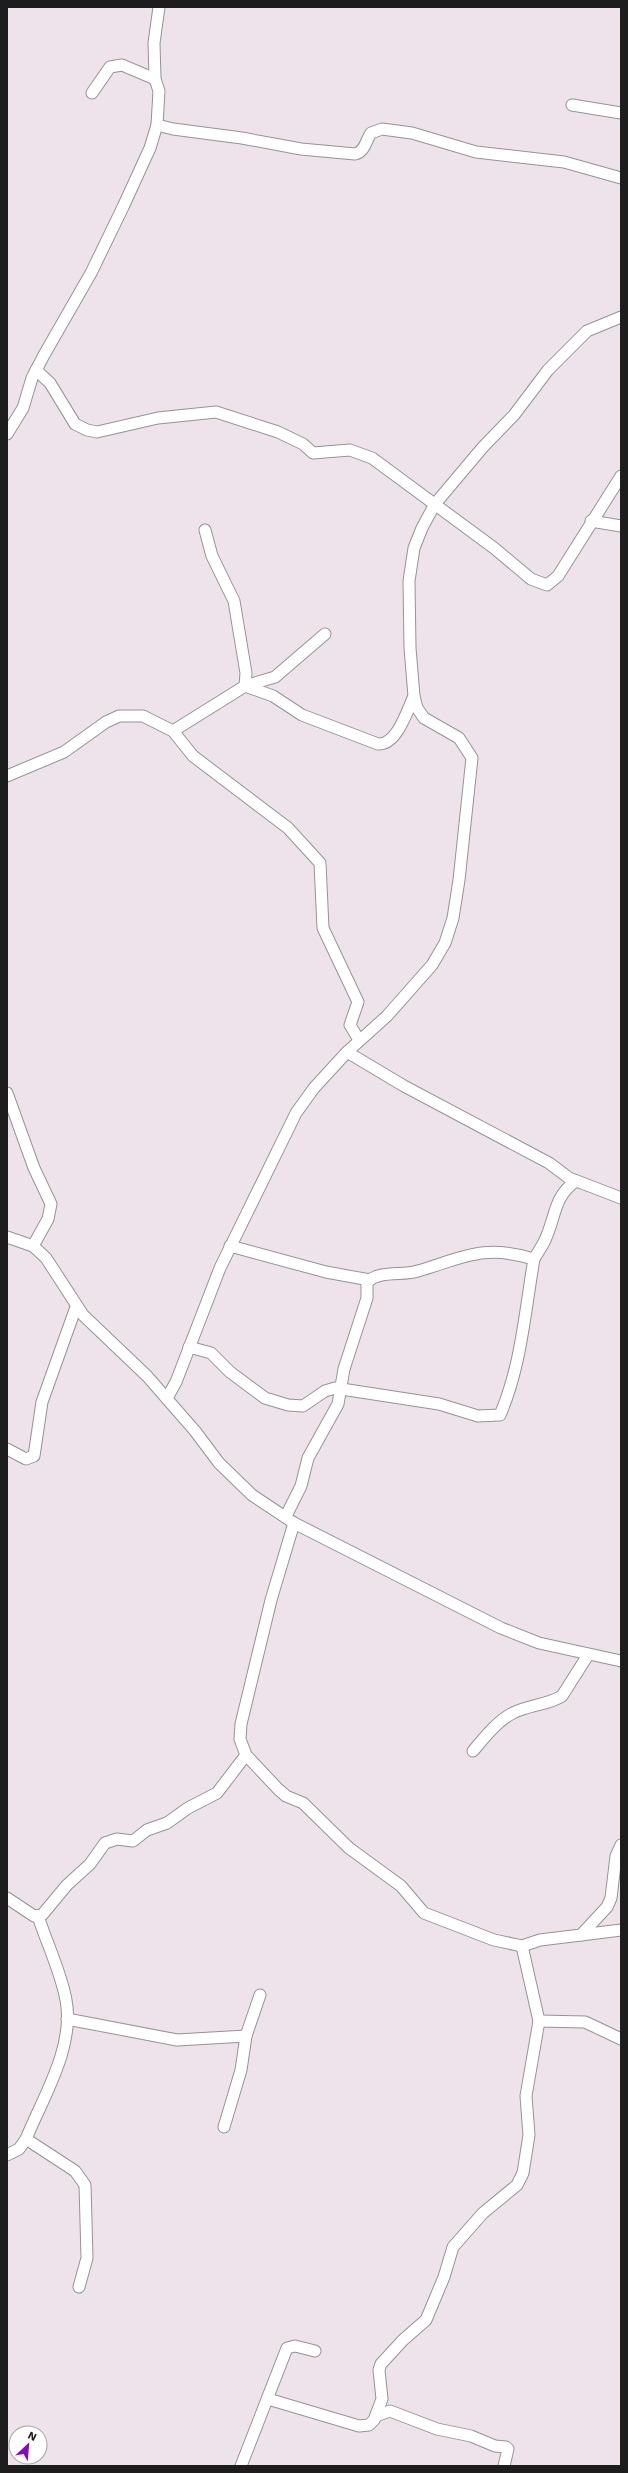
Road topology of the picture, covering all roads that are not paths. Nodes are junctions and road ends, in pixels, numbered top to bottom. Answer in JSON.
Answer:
{"nodes":[{"id":1,"x":159,"y":7,"type":"edge"},
{"id":2,"x":155,"y":78,"type":"junction"},
{"id":3,"x":92,"y":93,"type":"dead end"},
{"id":4,"x":572,"y":105,"type":"dead end"},
{"id":5,"x":621,"y":113,"type":"edge"},
{"id":6,"x":157,"y":124,"type":"junction"},
{"id":7,"x":621,"y":178,"type":"edge"},
{"id":8,"x":621,"y":316,"type":"edge"},
{"id":9,"x":36,"y":370,"type":"junction"},
{"id":10,"x":7,"y":434,"type":"edge"},
{"id":11,"x":621,"y":476,"type":"edge"},
{"id":12,"x":435,"y":504,"type":"junction"},
{"id":13,"x":591,"y":521,"type":"junction"},
{"id":14,"x":621,"y":526,"type":"edge"},
{"id":15,"x":205,"y":530,"type":"dead end"},
{"id":16,"x":325,"y":634,"type":"dead end"},
{"id":17,"x":245,"y":686,"type":"junction"},
{"id":18,"x":414,"y":696,"type":"junction"},
{"id":19,"x":173,"y":731,"type":"junction"},
{"id":20,"x":7,"y":776,"type":"edge"},
{"id":21,"x":359,"y":1040,"type":"junction"},
{"id":22,"x":346,"y":1052,"type":"junction"},
{"id":23,"x":7,"y":1093,"type":"edge"},
{"id":24,"x":576,"y":1181,"type":"junction"},
{"id":25,"x":621,"y":1198,"type":"edge"},
{"id":26,"x":7,"y":1237,"type":"edge"},
{"id":27,"x":34,"y":1246,"type":"junction"},
{"id":28,"x":230,"y":1246,"type":"junction"},
{"id":29,"x":534,"y":1259,"type":"junction"},
{"id":30,"x":370,"y":1280,"type":"junction"},
{"id":31,"x":76,"y":1307,"type":"junction"},
{"id":32,"x":189,"y":1347,"type":"junction"},
{"id":33,"x":341,"y":1390,"type":"junction"},
{"id":34,"x":167,"y":1398,"type":"junction"},
{"id":35,"x":7,"y":1449,"type":"edge"},
{"id":36,"x":290,"y":1519,"type":"junction"},
{"id":37,"x":588,"y":1655,"type":"junction"},
{"id":38,"x":621,"y":1662,"type":"edge"},
{"id":39,"x":473,"y":1751,"type":"dead end"},
{"id":40,"x":246,"y":1755,"type":"junction"},
{"id":41,"x":621,"y":1845,"type":"edge"},
{"id":42,"x":7,"y":1898,"type":"edge"},
{"id":43,"x":38,"y":1916,"type":"junction"},
{"id":44,"x":621,"y":1930,"type":"edge"},
{"id":45,"x":581,"y":1935,"type":"junction"},
{"id":46,"x":522,"y":1946,"type":"junction"},
{"id":47,"x":260,"y":1995,"type":"dead end"},
{"id":48,"x":68,"y":2019,"type":"junction"},
{"id":49,"x":539,"y":2021,"type":"junction"},
{"id":50,"x":246,"y":2036,"type":"junction"},
{"id":51,"x":621,"y":2039,"type":"edge"},
{"id":52,"x":224,"y":2128,"type":"dead end"},
{"id":53,"x":26,"y":2139,"type":"junction"},
{"id":54,"x":7,"y":2155,"type":"edge"},
{"id":55,"x":79,"y":2287,"type":"dead end"},
{"id":56,"x":315,"y":2351,"type":"dead end"},
{"id":57,"x":268,"y":2399,"type":"junction"},
{"id":58,"x":376,"y":2416,"type":"junction"},
{"id":59,"x":241,"y":2466,"type":"edge"},
{"id":60,"x":504,"y":2466,"type":"edge"}],
"edges":[{"from":1,"to":2,"type":"street"},
{"from":2,"to":3,"type":"street"},
{"from":2,"to":6,"type":"street"},
{"from":4,"to":5,"type":"street"},
{"from":6,"to":7,"type":"street"},
{"from":6,"to":9,"type":"street"},
{"from":8,"to":12,"type":"street"},
{"from":9,"to":10,"type":"street"},
{"from":9,"to":12,"type":"street"},
{"from":11,"to":13,"type":"street"},
{"from":12,"to":13,"type":"street"},
{"from":12,"to":18,"type":"street"},
{"from":13,"to":14,"type":"street"},
{"from":15,"to":17,"type":"street"},
{"from":16,"to":17,"type":"street"},
{"from":17,"to":18,"type":"street"},
{"from":17,"to":19,"type":"street"},
{"from":18,"to":21,"type":"street"},
{"from":19,"to":20,"type":"street"},
{"from":19,"to":21,"type":"street"},
{"from":21,"to":22,"type":"street"},
{"from":22,"to":24,"type":"street"},
{"from":22,"to":28,"type":"street"},
{"from":23,"to":27,"type":"street"},
{"from":24,"to":25,"type":"street"},
{"from":24,"to":29,"type":"street"},
{"from":26,"to":27,"type":"street"},
{"from":27,"to":31,"type":"street"},
{"from":28,"to":30,"type":"street"},
{"from":28,"to":32,"type":"street"},
{"from":29,"to":30,"type":"street"},
{"from":29,"to":33,"type":"street"},
{"from":30,"to":33,"type":"street"},
{"from":31,"to":34,"type":"street"},
{"from":31,"to":35,"type":"street"},
{"from":32,"to":33,"type":"street"},
{"from":32,"to":34,"type":"street"},
{"from":33,"to":36,"type":"street"},
{"from":34,"to":36,"type":"street"},
{"from":36,"to":37,"type":"street"},
{"from":36,"to":40,"type":"street"},
{"from":37,"to":38,"type":"street"},
{"from":37,"to":39,"type":"street"},
{"from":40,"to":43,"type":"street"},
{"from":40,"to":46,"type":"street"},
{"from":41,"to":45,"type":"street"},
{"from":42,"to":43,"type":"street"},
{"from":43,"to":48,"type":"street"},
{"from":44,"to":45,"type":"street"},
{"from":45,"to":46,"type":"street"},
{"from":46,"to":49,"type":"street"},
{"from":47,"to":50,"type":"street"},
{"from":48,"to":50,"type":"street"},
{"from":48,"to":53,"type":"street"},
{"from":49,"to":51,"type":"street"},
{"from":49,"to":58,"type":"street"},
{"from":50,"to":52,"type":"street"},
{"from":53,"to":54,"type":"street"},
{"from":53,"to":55,"type":"street"},
{"from":56,"to":57,"type":"street"},
{"from":57,"to":58,"type":"street"},
{"from":57,"to":59,"type":"street"},
{"from":58,"to":60,"type":"street"}]}
